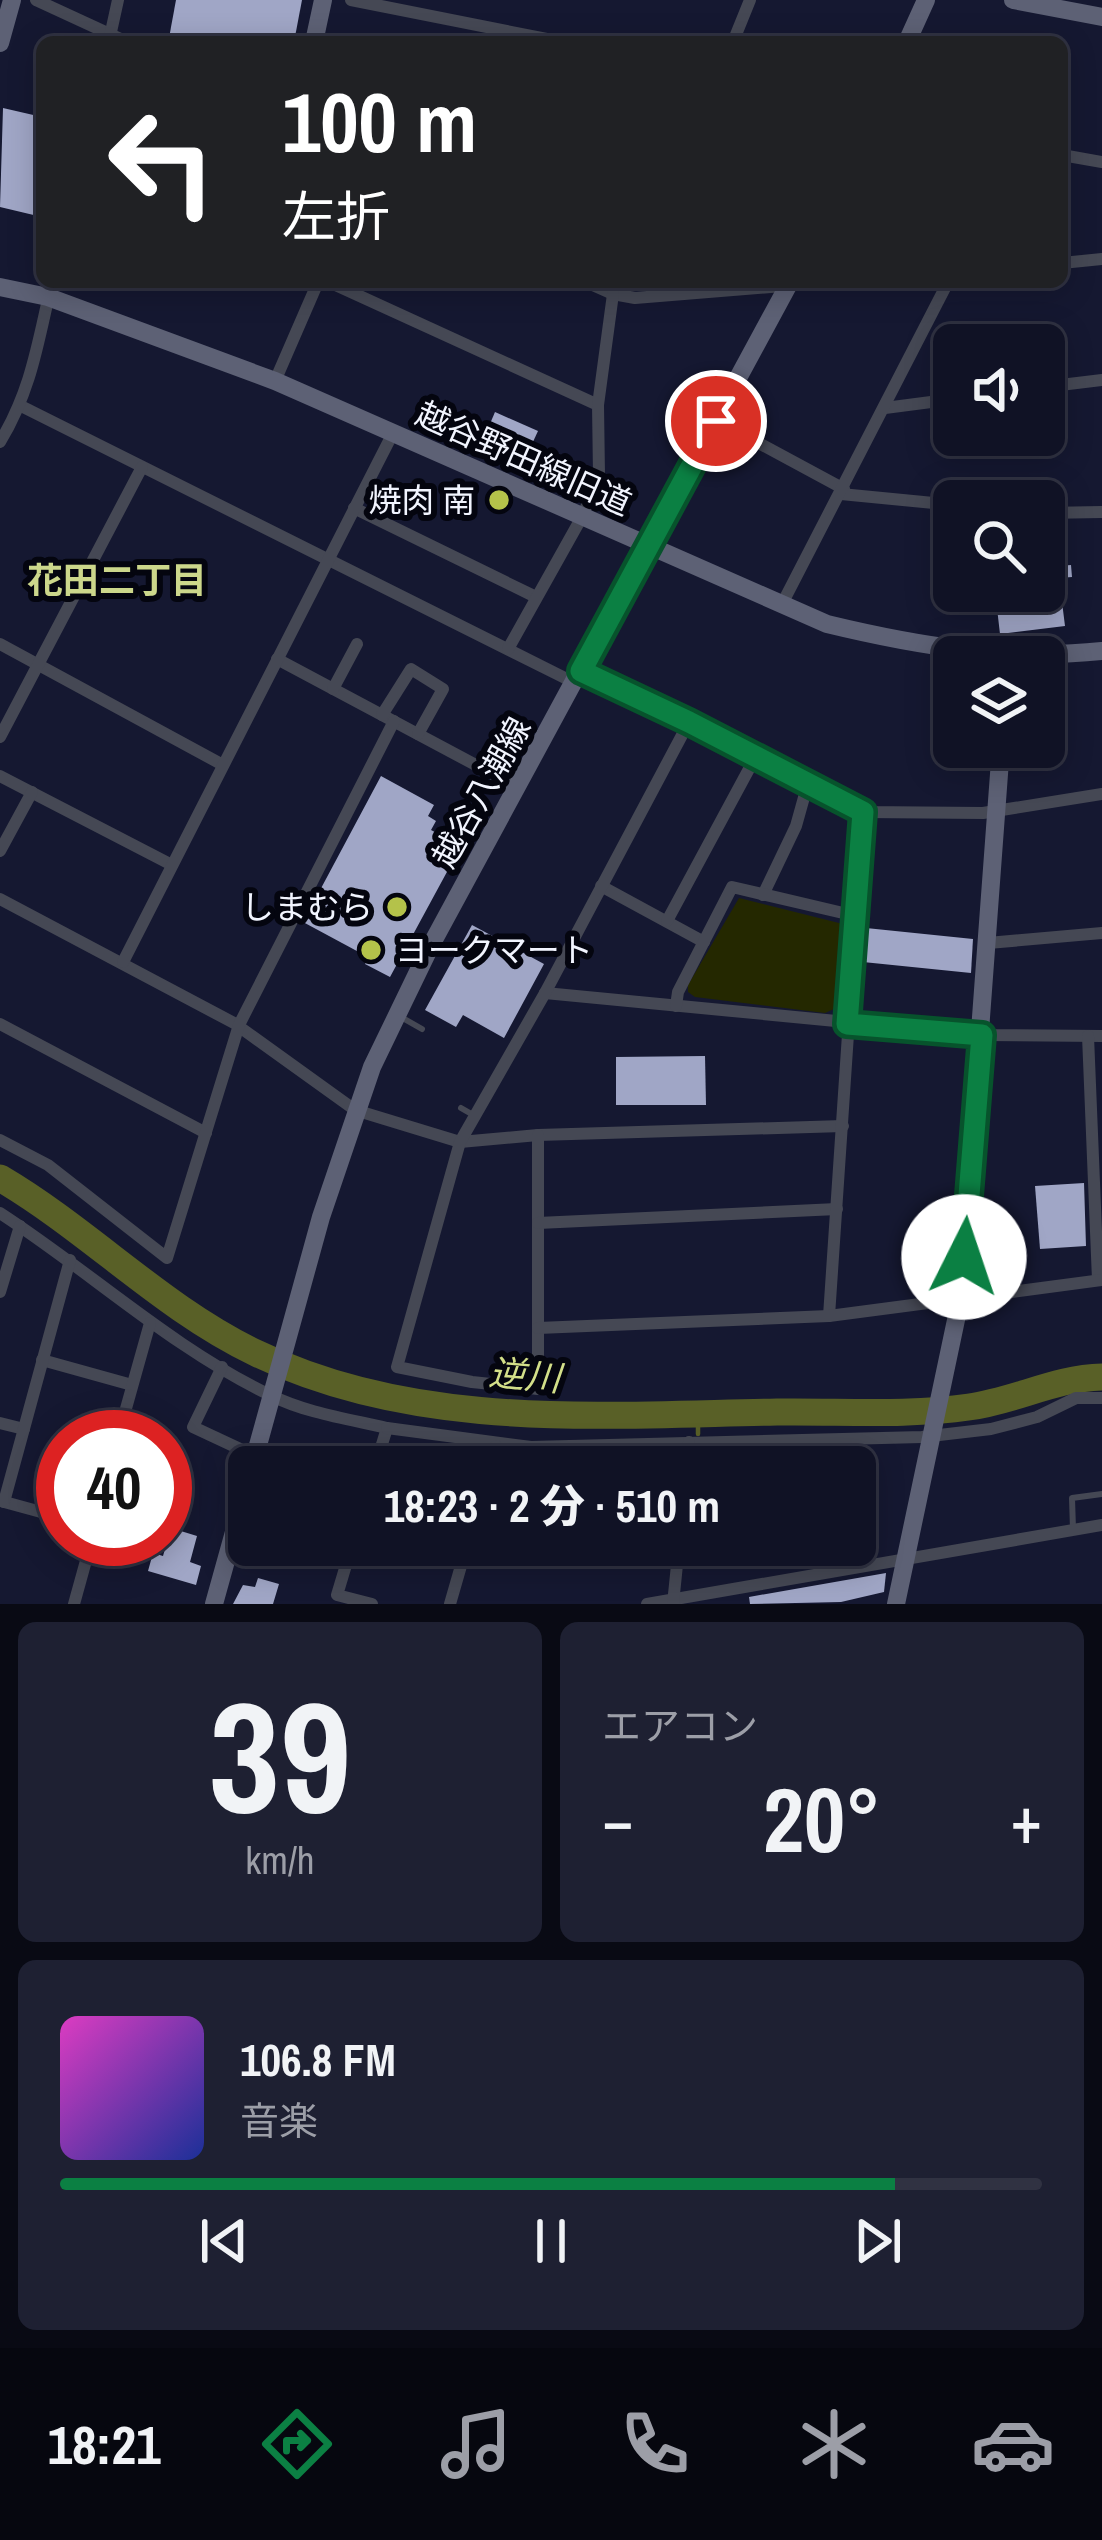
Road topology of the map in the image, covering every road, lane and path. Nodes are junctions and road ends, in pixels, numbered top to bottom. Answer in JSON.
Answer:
{"nodes":[{"id":1,"x":13,"y":0,"type":"edge"},
{"id":2,"x":36,"y":0,"type":"edge"},
{"id":3,"x":118,"y":0,"type":"edge"},
{"id":4,"x":323,"y":0,"type":"edge"},
{"id":5,"x":351,"y":0,"type":"edge"},
{"id":6,"x":750,"y":0,"type":"edge"},
{"id":7,"x":926,"y":0,"type":"edge"},
{"id":8,"x":1013,"y":0,"type":"edge"},
{"id":9,"x":1102,"y":17,"type":"edge"},
{"id":10,"x":105,"y":36,"type":"edge"},
{"id":11,"x":109,"y":36,"type":"edge"},
{"id":12,"x":315,"y":36,"type":"edge"},
{"id":13,"x":532,"y":36,"type":"edge"},
{"id":14,"x":736,"y":36,"type":"edge"},
{"id":15,"x":910,"y":36,"type":"edge"},
{"id":16,"x":0,"y":43,"type":"edge"},
{"id":17,"x":1068,"y":155,"type":"edge"},
{"id":18,"x":1102,"y":162,"type":"edge"},
{"id":19,"x":1102,"y":260,"type":"edge"},
{"id":20,"x":1068,"y":263,"type":"edge"},
{"id":21,"x":0,"y":287,"type":"edge"},
{"id":22,"x":315,"y":288,"type":"edge"},
{"id":23,"x":342,"y":288,"type":"edge"},
{"id":24,"x":598,"y":288,"type":"edge"},
{"id":25,"x":639,"y":288,"type":"edge"},
{"id":26,"x":745,"y":288,"type":"edge"},
{"id":27,"x":787,"y":288,"type":"edge"},
{"id":28,"x":945,"y":288,"type":"edge"},
{"id":29,"x":50,"y":290,"type":"edge"},
{"id":30,"x":613,"y":295,"type":"junction"},
{"id":31,"x":635,"y":298,"type":"junction"},
{"id":32,"x":1102,"y":380,"type":"edge"},
{"id":33,"x":275,"y":381,"type":"junction"},
{"id":34,"x":1065,"y":384,"type":"edge"},
{"id":35,"x":933,"y":402,"type":"edge"},
{"id":36,"x":598,"y":405,"type":"junction"},
{"id":37,"x":22,"y":406,"type":"junction"},
{"id":38,"x":885,"y":408,"type":"junction"},
{"id":39,"x":716,"y":421,"type":"junction"},
{"id":40,"x":393,"y":433,"type":"junction"},
{"id":41,"x":0,"y":442,"type":"edge"},
{"id":42,"x":142,"y":466,"type":"junction"},
{"id":43,"x":842,"y":492,"type":"junction"},
{"id":44,"x":933,"y":503,"type":"edge"},
{"id":45,"x":354,"y":508,"type":"junction"},
{"id":46,"x":1102,"y":512,"type":"edge"},
{"id":47,"x":1065,"y":513,"type":"edge"},
{"id":48,"x":583,"y":515,"type":"junction"},
{"id":49,"x":649,"y":547,"type":"junction"},
{"id":50,"x":328,"y":559,"type":"junction"},
{"id":51,"x":536,"y":597,"type":"junction"},
{"id":52,"x":781,"y":606,"type":"junction"},
{"id":53,"x":0,"y":644,"type":"edge"},
{"id":54,"x":357,"y":644,"type":"dead end"},
{"id":55,"x":933,"y":645,"type":"edge"},
{"id":56,"x":508,"y":649,"type":"junction"},
{"id":57,"x":1102,"y":651,"type":"edge"},
{"id":58,"x":1065,"y":653,"type":"edge"},
{"id":59,"x":277,"y":659,"type":"junction"},
{"id":60,"x":38,"y":665,"type":"junction"},
{"id":61,"x":578,"y":677,"type":"junction"},
{"id":62,"x":333,"y":688,"type":"junction"},
{"id":63,"x":388,"y":718,"type":"junction"},
{"id":64,"x":689,"y":722,"type":"junction"},
{"id":65,"x":418,"y":734,"type":"junction"},
{"id":66,"x":0,"y":737,"type":"edge"},
{"id":67,"x":756,"y":756,"type":"junction"},
{"id":68,"x":223,"y":765,"type":"junction"},
{"id":69,"x":1000,"y":768,"type":"edge"},
{"id":70,"x":0,"y":776,"type":"edge"},
{"id":71,"x":808,"y":784,"type":"junction"},
{"id":72,"x":518,"y":787,"type":"junction"},
{"id":73,"x":32,"y":792,"type":"junction"},
{"id":74,"x":1102,"y":794,"type":"edge"},
{"id":75,"x":997,"y":811,"type":"junction"},
{"id":76,"x":863,"y":812,"type":"junction"},
{"id":77,"x":0,"y":851,"type":"edge"},
{"id":78,"x":172,"y":865,"type":"junction"},
{"id":79,"x":602,"y":886,"type":"junction"},
{"id":80,"x":763,"y":895,"type":"junction"},
{"id":81,"x":0,"y":899,"type":"edge"},
{"id":82,"x":856,"y":916,"type":"junction"},
{"id":83,"x":667,"y":921,"type":"junction"},
{"id":84,"x":1102,"y":933,"type":"edge"},
{"id":85,"x":704,"y":941,"type":"junction"},
{"id":86,"x":988,"y":943,"type":"junction"},
{"id":87,"x":122,"y":962,"type":"junction"},
{"id":88,"x":545,"y":993,"type":"junction"},
{"id":89,"x":676,"y":1006,"type":"junction"},
{"id":90,"x":396,"y":1014,"type":"junction"},
{"id":91,"x":0,"y":1024,"type":"edge"},
{"id":92,"x":847,"y":1024,"type":"junction"},
{"id":93,"x":239,"y":1025,"type":"junction"},
{"id":94,"x":422,"y":1029,"type":"dead end"},
{"id":95,"x":982,"y":1035,"type":"junction"},
{"id":96,"x":1095,"y":1036,"type":"edge"},
{"id":97,"x":461,"y":1108,"type":"dead end"},
{"id":98,"x":355,"y":1110,"type":"junction"},
{"id":99,"x":475,"y":1116,"type":"junction"},
{"id":100,"x":843,"y":1126,"type":"junction"},
{"id":101,"x":206,"y":1133,"type":"junction"},
{"id":102,"x":538,"y":1135,"type":"junction"},
{"id":103,"x":0,"y":1140,"type":"edge"},
{"id":104,"x":460,"y":1142,"type":"junction"},
{"id":105,"x":837,"y":1209,"type":"junction"},
{"id":106,"x":0,"y":1214,"type":"edge"},
{"id":107,"x":538,"y":1223,"type":"junction"},
{"id":108,"x":20,"y":1226,"type":"junction"},
{"id":109,"x":70,"y":1260,"type":"junction"},
{"id":110,"x":1100,"y":1280,"type":"edge"},
{"id":111,"x":0,"y":1292,"type":"edge"},
{"id":112,"x":960,"y":1301,"type":"junction"},
{"id":113,"x":830,"y":1316,"type":"junction"},
{"id":114,"x":151,"y":1323,"type":"junction"},
{"id":115,"x":538,"y":1328,"type":"junction"},
{"id":116,"x":42,"y":1360,"type":"junction"},
{"id":117,"x":222,"y":1367,"type":"junction"},
{"id":118,"x":132,"y":1385,"type":"junction"},
{"id":119,"x":273,"y":1391,"type":"junction"},
{"id":120,"x":1102,"y":1398,"type":"edge"},
{"id":121,"x":125,"y":1410,"type":"edge"},
{"id":122,"x":0,"y":1423,"type":"edge"},
{"id":123,"x":387,"y":1428,"type":"junction"},
{"id":124,"x":23,"y":1429,"type":"junction"},
{"id":125,"x":934,"y":1430,"type":"junction"},
{"id":126,"x":689,"y":1442,"type":"junction"},
{"id":127,"x":496,"y":1445,"type":"joint"},
{"id":128,"x":258,"y":1446,"type":"edge"},
{"id":129,"x":381,"y":1446,"type":"edge"},
{"id":130,"x":689,"y":1446,"type":"edge"},
{"id":131,"x":228,"y":1447,"type":"edge"},
{"id":132,"x":1102,"y":1494,"type":"edge"},
{"id":133,"x":2,"y":1501,"type":"edge"},
{"id":134,"x":36,"y":1510,"type":"edge"},
{"id":135,"x":1102,"y":1525,"type":"edge"},
{"id":136,"x":1073,"y":1529,"type":"junction"},
{"id":137,"x":228,"y":1554,"type":"edge"},
{"id":138,"x":905,"y":1559,"type":"junction"},
{"id":139,"x":85,"y":1566,"type":"edge"},
{"id":140,"x":346,"y":1566,"type":"edge"},
{"id":141,"x":461,"y":1566,"type":"edge"},
{"id":142,"x":677,"y":1566,"type":"edge"},
{"id":143,"x":674,"y":1603,"type":"edge"},
{"id":144,"x":74,"y":1604,"type":"edge"},
{"id":145,"x":214,"y":1604,"type":"edge"},
{"id":146,"x":372,"y":1604,"type":"edge"},
{"id":147,"x":450,"y":1604,"type":"edge"},
{"id":148,"x":647,"y":1604,"type":"edge"},
{"id":149,"x":896,"y":1604,"type":"edge"}],
"edges":[{"from":1,"to":16,"type":"street"},
{"from":2,"to":10,"type":"street"},
{"from":3,"to":11,"type":"street"},
{"from":4,"to":12,"type":"street"},
{"from":5,"to":13,"type":"street"},
{"from":6,"to":14,"type":"street"},
{"from":7,"to":15,"type":"street"},
{"from":8,"to":9,"type":"street"},
{"from":17,"to":18,"type":"street"},
{"from":19,"to":20,"type":"street"},
{"from":21,"to":29,"type":"street","name":"越谷野田線旧道"},
{"from":22,"to":33,"type":"street"},
{"from":23,"to":36,"type":"street"},
{"from":24,"to":30,"type":"street"},
{"from":25,"to":31,"type":"street"},
{"from":26,"to":31,"type":"street"},
{"from":27,"to":39,"type":"street","name":"越谷八潮線"},
{"from":28,"to":38,"type":"street"},
{"from":29,"to":33,"type":"street","name":"越谷野田線旧道"},
{"from":29,"to":37,"type":"street"},
{"from":30,"to":31,"type":"street"},
{"from":30,"to":36,"type":"street"},
{"from":32,"to":34,"type":"street"},
{"from":33,"to":40,"type":"street","name":"越谷野田線旧道"},
{"from":35,"to":38,"type":"street"},
{"from":36,"to":48,"type":"street"},
{"from":37,"to":41,"type":"street"},
{"from":37,"to":42,"type":"street"},
{"from":38,"to":43,"type":"street"},
{"from":39,"to":43,"type":"street"},
{"from":39,"to":49,"type":"street","name":"越谷八潮線"},
{"from":40,"to":45,"type":"street"},
{"from":40,"to":48,"type":"street","name":"越谷野田線旧道"},
{"from":42,"to":50,"type":"street"},
{"from":42,"to":60,"type":"street"},
{"from":43,"to":44,"type":"street"},
{"from":43,"to":52,"type":"street"},
{"from":45,"to":50,"type":"street"},
{"from":45,"to":51,"type":"street"},
{"from":46,"to":47,"type":"street"},
{"from":48,"to":49,"type":"street","name":"越谷野田線旧道"},
{"from":48,"to":51,"type":"street"},
{"from":49,"to":52,"type":"street","name":"越谷野田線旧道"},
{"from":49,"to":61,"type":"street","name":"越谷八潮線"},
{"from":50,"to":56,"type":"street"},
{"from":50,"to":59,"type":"street"},
{"from":51,"to":56,"type":"street"},
{"from":52,"to":55,"type":"street","name":"越谷野田線旧道"},
{"from":53,"to":60,"type":"street"},
{"from":54,"to":62,"type":"street"},
{"from":56,"to":61,"type":"street"},
{"from":57,"to":58,"type":"street","name":"越谷野田線旧道"},
{"from":59,"to":62,"type":"street"},
{"from":59,"to":68,"type":"street"},
{"from":60,"to":66,"type":"street"},
{"from":60,"to":68,"type":"street"},
{"from":61,"to":64,"type":"street"},
{"from":61,"to":72,"type":"street","name":"越谷八潮線"},
{"from":62,"to":63,"type":"street"},
{"from":63,"to":65,"type":"street"},
{"from":63,"to":65,"type":"street"},
{"from":63,"to":93,"type":"street"},
{"from":64,"to":67,"type":"street"},
{"from":64,"to":79,"type":"street"},
{"from":65,"to":72,"type":"street"},
{"from":67,"to":71,"type":"street"},
{"from":67,"to":83,"type":"street"},
{"from":68,"to":78,"type":"street"},
{"from":69,"to":75,"type":"street"},
{"from":70,"to":73,"type":"street"},
{"from":71,"to":76,"type":"street"},
{"from":71,"to":80,"type":"street"},
{"from":72,"to":90,"type":"street","name":"越谷八潮線"},
{"from":73,"to":77,"type":"street"},
{"from":73,"to":78,"type":"street"},
{"from":74,"to":75,"type":"street"},
{"from":75,"to":76,"type":"street"},
{"from":75,"to":86,"type":"street"},
{"from":76,"to":82,"type":"street"},
{"from":78,"to":87,"type":"street"},
{"from":79,"to":83,"type":"street"},
{"from":79,"to":88,"type":"street"},
{"from":80,"to":82,"type":"street"},
{"from":80,"to":85,"type":"street"},
{"from":81,"to":87,"type":"street"},
{"from":82,"to":92,"type":"street"},
{"from":83,"to":85,"type":"street"},
{"from":84,"to":86,"type":"street"},
{"from":85,"to":89,"type":"street"},
{"from":86,"to":95,"type":"street"},
{"from":87,"to":93,"type":"street"},
{"from":88,"to":89,"type":"street"},
{"from":88,"to":99,"type":"street"},
{"from":89,"to":92,"type":"street"},
{"from":90,"to":94,"type":"lane"},
{"from":90,"to":98,"type":"street","name":"越谷八潮線"},
{"from":91,"to":101,"type":"street"},
{"from":92,"to":95,"type":"street"},
{"from":92,"to":100,"type":"street"},
{"from":93,"to":98,"type":"street"},
{"from":93,"to":101,"type":"street"},
{"from":95,"to":96,"type":"street"},
{"from":95,"to":112,"type":"street"},
{"from":96,"to":110,"type":"street"},
{"from":97,"to":99,"type":"lane"},
{"from":98,"to":104,"type":"street"},
{"from":98,"to":119,"type":"street","name":"越谷八潮線"},
{"from":99,"to":104,"type":"street"},
{"from":100,"to":102,"type":"street"},
{"from":100,"to":105,"type":"street"},
{"from":101,"to":103,"type":"street"},
{"from":102,"to":104,"type":"street"},
{"from":102,"to":107,"type":"street"},
{"from":104,"to":115,"type":"street"},
{"from":105,"to":107,"type":"street"},
{"from":105,"to":113,"type":"street"},
{"from":106,"to":108,"type":"street"},
{"from":107,"to":115,"type":"street"},
{"from":108,"to":109,"type":"street"},
{"from":108,"to":111,"type":"street"},
{"from":109,"to":114,"type":"street"},
{"from":109,"to":116,"type":"street"},
{"from":110,"to":112,"type":"street"},
{"from":112,"to":113,"type":"street"},
{"from":112,"to":125,"type":"street"},
{"from":113,"to":115,"type":"street"},
{"from":114,"to":117,"type":"street"},
{"from":114,"to":118,"type":"street"},
{"from":116,"to":118,"type":"street"},
{"from":116,"to":124,"type":"street"},
{"from":117,"to":119,"type":"street"},
{"from":117,"to":131,"type":"street"},
{"from":118,"to":121,"type":"street"},
{"from":119,"to":123,"type":"street"},
{"from":119,"to":128,"type":"street"},
{"from":120,"to":125,"type":"street"},
{"from":122,"to":124,"type":"street"},
{"from":123,"to":127,"type":"street"},
{"from":123,"to":129,"type":"street"},
{"from":124,"to":133,"type":"street"},
{"from":125,"to":126,"type":"street"},
{"from":125,"to":138,"type":"street"},
{"from":126,"to":127,"type":"street"},
{"from":126,"to":130,"type":"street"},
{"from":132,"to":136,"type":"lane"},
{"from":133,"to":134,"type":"street"},
{"from":135,"to":136,"type":"street"},
{"from":136,"to":138,"type":"street"},
{"from":137,"to":145,"type":"street"},
{"from":138,"to":143,"type":"street"},
{"from":138,"to":149,"type":"street"},
{"from":139,"to":144,"type":"street"},
{"from":140,"to":146,"type":"street"},
{"from":141,"to":147,"type":"street"},
{"from":142,"to":143,"type":"street"},
{"from":143,"to":148,"type":"street"}]}
